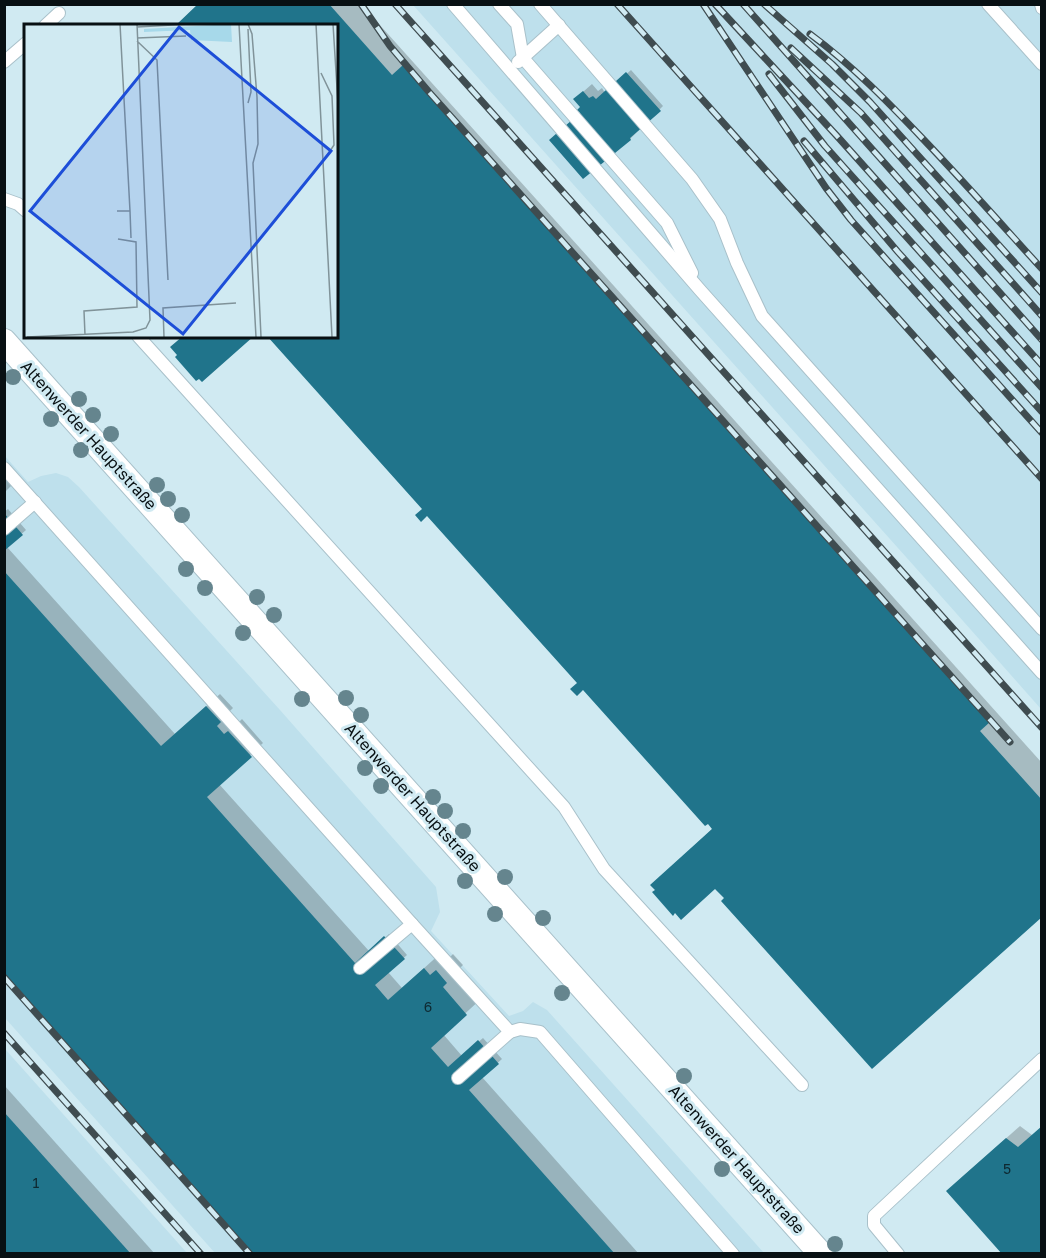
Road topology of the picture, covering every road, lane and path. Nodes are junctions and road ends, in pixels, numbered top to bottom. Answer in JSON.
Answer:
{"nodes":[{"id":1,"x":453,"y":4,"type":"edge"},
{"id":2,"x":499,"y":4,"type":"edge"},
{"id":3,"x":540,"y":4,"type":"edge"},
{"id":4,"x":988,"y":4,"type":"edge"},
{"id":5,"x":59,"y":13,"type":"dead end"},
{"id":6,"x":47,"y":24,"type":"edge"},
{"id":7,"x":559,"y":25,"type":"junction"},
{"id":8,"x":24,"y":45,"type":"edge"},
{"id":9,"x":523,"y":58,"type":"junction"},
{"id":10,"x":4,"y":62,"type":"edge"},
{"id":11,"x":1041,"y":64,"type":"edge"},
{"id":12,"x":510,"y":68,"type":"junction"},
{"id":13,"x":4,"y":199,"type":"edge"},
{"id":14,"x":24,"y":209,"type":"edge"},
{"id":15,"x":700,"y":290,"type":"junction"},
{"id":16,"x":140,"y":338,"type":"edge"},
{"id":17,"x":4,"y":341,"type":"edge"},
{"id":18,"x":4,"y":468,"type":"edge"},
{"id":19,"x":35,"y":502,"type":"junction"},
{"id":20,"x":4,"y":529,"type":"edge"},
{"id":21,"x":1041,"y":629,"type":"edge"},
{"id":22,"x":1041,"y":673,"type":"edge"},
{"id":23,"x":412,"y":924,"type":"junction"},
{"id":24,"x":360,"y":968,"type":"dead end"},
{"id":25,"x":510,"y":1032,"type":"junction"},
{"id":26,"x":1041,"y":1059,"type":"edge"},
{"id":27,"x":458,"y":1078,"type":"dead end"},
{"id":28,"x":802,"y":1085,"type":"dead end"},
{"id":29,"x":733,"y":1254,"type":"edge"},
{"id":30,"x":821,"y":1254,"type":"edge"},
{"id":31,"x":898,"y":1254,"type":"edge"}],
"edges":[{"from":1,"to":12,"type":"lane"},
{"from":2,"to":9,"type":"lane"},
{"from":3,"to":7,"type":"lane"},
{"from":4,"to":11,"type":"lane"},
{"from":5,"to":6,"type":"lane"},
{"from":7,"to":9,"type":"lane"},
{"from":7,"to":21,"type":"lane"},
{"from":8,"to":10,"type":"lane"},
{"from":9,"to":12,"type":"lane"},
{"from":9,"to":15,"type":"lane"},
{"from":12,"to":15,"type":"lane"},
{"from":13,"to":14,"type":"lane"},
{"from":15,"to":22,"type":"lane"},
{"from":16,"to":28,"type":"lane"},
{"from":17,"to":30,"type":"street","name":"Altenwerder Hauptstraße"},
{"from":18,"to":19,"type":"lane"},
{"from":19,"to":20,"type":"lane"},
{"from":19,"to":23,"type":"lane"},
{"from":23,"to":24,"type":"lane"},
{"from":23,"to":25,"type":"lane"},
{"from":25,"to":27,"type":"lane"},
{"from":25,"to":29,"type":"lane"},
{"from":26,"to":31,"type":"lane"}]}
